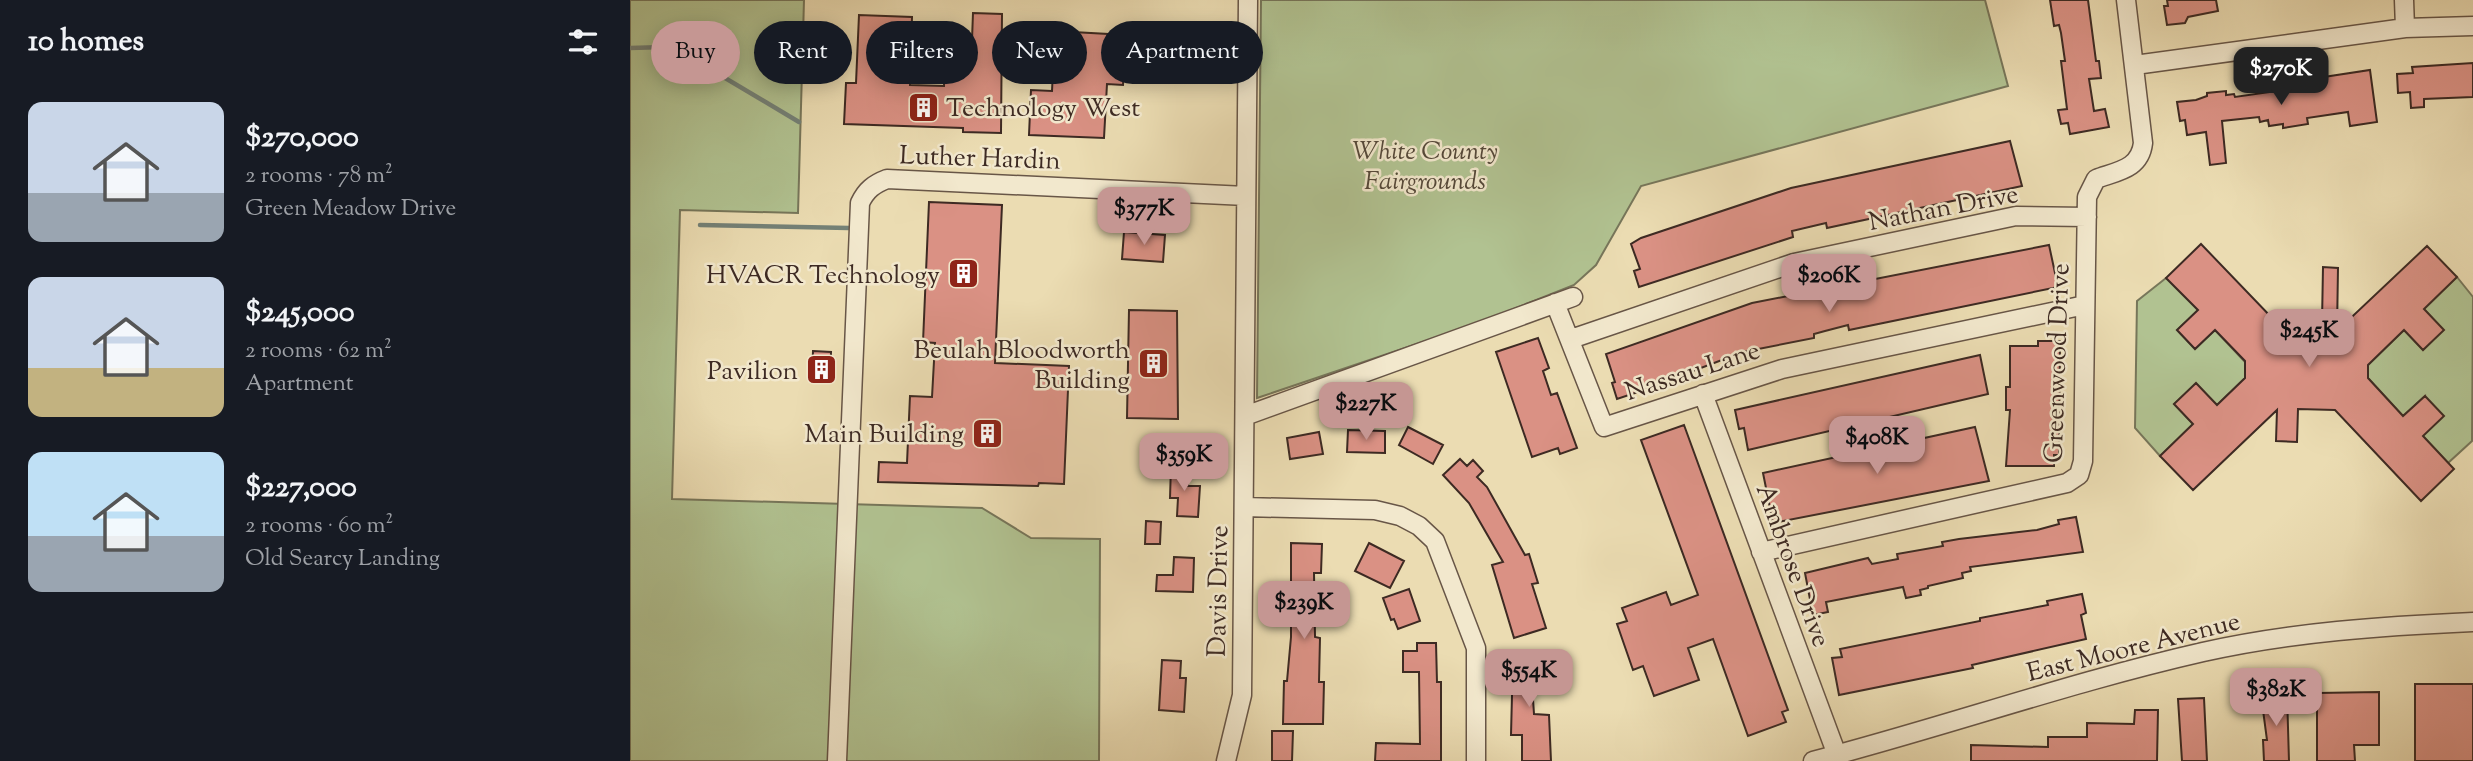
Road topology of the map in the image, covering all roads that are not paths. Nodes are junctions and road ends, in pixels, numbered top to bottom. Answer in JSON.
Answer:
{"nodes":[{"id":1,"x":1248,"y":0,"type":"edge"},
{"id":2,"x":2126,"y":0,"type":"edge"},
{"id":3,"x":2403,"y":0,"type":"edge"},
{"id":4,"x":2473,"y":26,"type":"edge"},
{"id":5,"x":2404,"y":28,"type":"junction"},
{"id":6,"x":2135,"y":65,"type":"junction"},
{"id":7,"x":1246,"y":195,"type":"junction"},
{"id":8,"x":2087,"y":217,"type":"junction"},
{"id":9,"x":1573,"y":297,"type":"dead end"},
{"id":10,"x":1555,"y":303,"type":"junction"},
{"id":11,"x":2085,"y":305,"type":"junction"},
{"id":12,"x":1572,"y":339,"type":"junction"},
{"id":13,"x":1703,"y":394,"type":"junction"},
{"id":14,"x":1245,"y":416,"type":"junction"},
{"id":15,"x":1244,"y":507,"type":"junction"},
{"id":16,"x":1761,"y":552,"type":"junction"},
{"id":17,"x":2473,"y":622,"type":"edge"},
{"id":18,"x":1837,"y":755,"type":"junction"},
{"id":19,"x":837,"y":761,"type":"edge"},
{"id":20,"x":1226,"y":761,"type":"edge"},
{"id":21,"x":1476,"y":761,"type":"edge"},
{"id":22,"x":1813,"y":761,"type":"edge"}],
"edges":[{"from":1,"to":7,"type":"street","name":"Davis Drive"},
{"from":2,"to":6,"type":"street","name":"Greenwood Drive"},
{"from":3,"to":5,"type":"street"},
{"from":4,"to":5,"type":"street"},
{"from":5,"to":6,"type":"street"},
{"from":6,"to":8,"type":"street","name":"Greenwood Drive"},
{"from":7,"to":14,"type":"street","name":"Davis Drive"},
{"from":7,"to":19,"type":"street","name":"Luther Hardin"},
{"from":8,"to":11,"type":"street","name":"Greenwood Drive"},
{"from":8,"to":12,"type":"street","name":"Nathan Drive"},
{"from":9,"to":10,"type":"street"},
{"from":10,"to":12,"type":"street"},
{"from":10,"to":14,"type":"street"},
{"from":11,"to":13,"type":"street","name":"Nassau Lane"},
{"from":11,"to":16,"type":"street","name":"Greenwood Drive"},
{"from":12,"to":13,"type":"street","name":"Nassau Lane"},
{"from":13,"to":16,"type":"street","name":"Ambrose Drive"},
{"from":14,"to":15,"type":"street","name":"Davis Drive"},
{"from":15,"to":20,"type":"street","name":"Davis Drive"},
{"from":15,"to":21,"type":"street"},
{"from":16,"to":18,"type":"street","name":"Ambrose Drive"},
{"from":17,"to":18,"type":"street","name":"East Moore Avenue"},
{"from":18,"to":22,"type":"street","name":"East Moore Avenue"}]}
